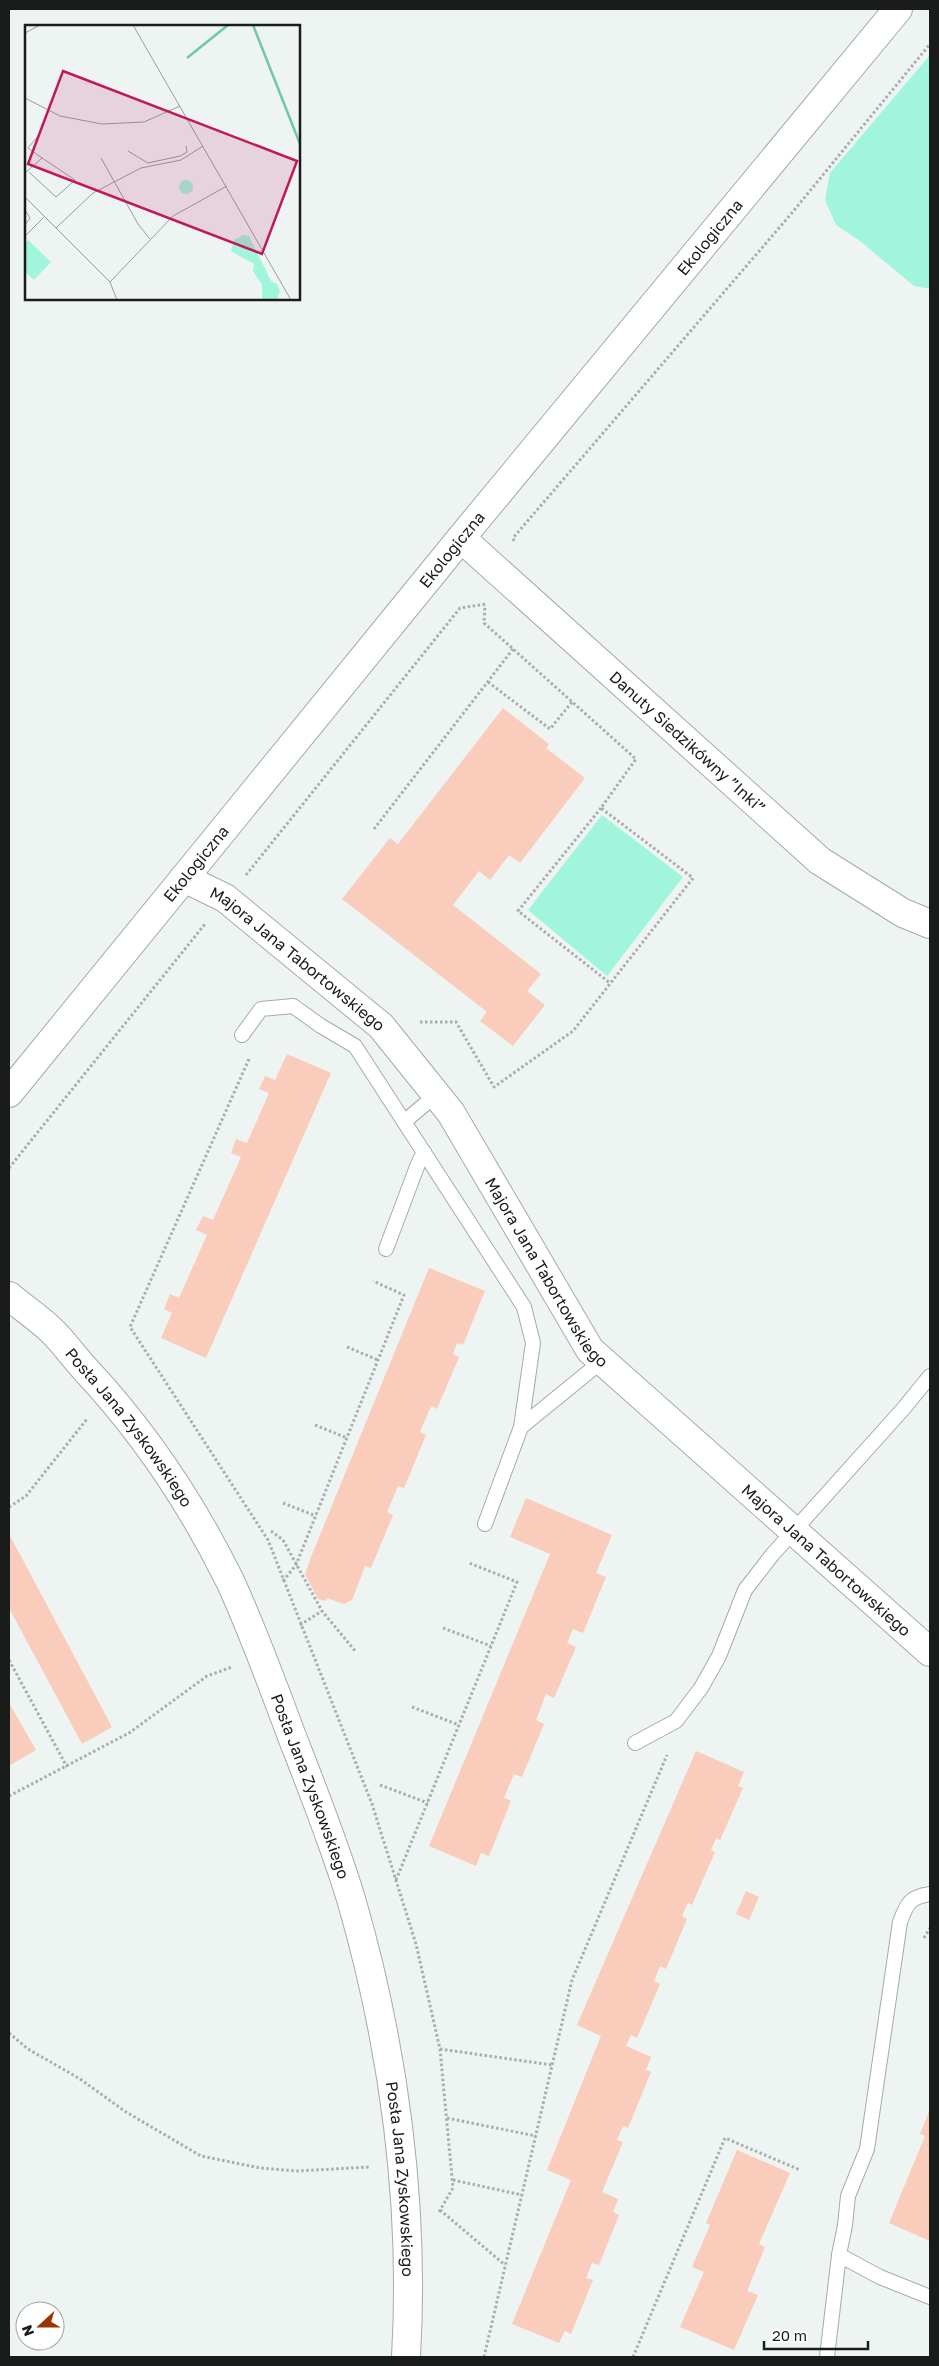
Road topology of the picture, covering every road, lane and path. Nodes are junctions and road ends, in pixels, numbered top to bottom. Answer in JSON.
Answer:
{"nodes":[{"id":1,"x":898,"y":9,"type":"edge"},
{"id":2,"x":930,"y":44,"type":"edge"},
{"id":3,"x":462,"y":538,"type":"junction"},
{"id":4,"x":507,"y":579,"type":"junction"},
{"id":5,"x":485,"y":605,"type":"junction"},
{"id":6,"x":513,"y":649,"type":"junction"},
{"id":7,"x":488,"y":682,"type":"junction"},
{"id":8,"x":572,"y":702,"type":"junction"},
{"id":9,"x":601,"y":808,"type":"junction"},
{"id":10,"x":374,"y":829,"type":"dead end"},
{"id":11,"x":184,"y":878,"type":"junction"},
{"id":12,"x":225,"y":898,"type":"junction"},
{"id":13,"x":930,"y":924,"type":"edge"},
{"id":14,"x":610,"y":983,"type":"junction"},
{"id":15,"x":414,"y":1018,"type":"dead end"},
{"id":16,"x":242,"y":1035,"type":"dead end"},
{"id":17,"x":251,"y":1056,"type":"dead end"},
{"id":18,"x":9,"y":1093,"type":"edge"},
{"id":19,"x":436,"y":1095,"type":"junction"},
{"id":20,"x":405,"y":1121,"type":"junction"},
{"id":21,"x":424,"y":1152,"type":"junction"},
{"id":22,"x":9,"y":1168,"type":"edge"},
{"id":23,"x":386,"y":1249,"type":"dead end"},
{"id":24,"x":373,"y":1281,"type":"dead end"},
{"id":25,"x":9,"y":1296,"type":"edge"},
{"id":26,"x":130,"y":1327,"type":"dead end"},
{"id":27,"x":346,"y":1347,"type":"dead end"},
{"id":28,"x":378,"y":1360,"type":"junction"},
{"id":29,"x":602,"y":1361,"type":"junction"},
{"id":30,"x":930,"y":1376,"type":"edge"},
{"id":31,"x":107,"y":1393,"type":"junction"},
{"id":32,"x":315,"y":1425,"type":"dead end"},
{"id":33,"x":521,"y":1428,"type":"junction"},
{"id":34,"x":347,"y":1438,"type":"junction"},
{"id":35,"x":283,"y":1503,"type":"dead end"},
{"id":36,"x":9,"y":1507,"type":"edge"},
{"id":37,"x":316,"y":1516,"type":"junction"},
{"id":38,"x":485,"y":1524,"type":"dead end"},
{"id":39,"x":794,"y":1530,"type":"junction"},
{"id":40,"x":271,"y":1531,"type":"dead end"},
{"id":41,"x":469,"y":1563,"type":"dead end"},
{"id":42,"x":296,"y":1565,"type":"junction"},
{"id":43,"x":282,"y":1582,"type":"dead end"},
{"id":44,"x":322,"y":1611,"type":"junction"},
{"id":45,"x":300,"y":1625,"type":"dead end"},
{"id":46,"x":443,"y":1628,"type":"dead end"},
{"id":47,"x":491,"y":1646,"type":"junction"},
{"id":48,"x":356,"y":1652,"type":"dead end"},
{"id":49,"x":930,"y":1652,"type":"edge"},
{"id":50,"x":262,"y":1656,"type":"junction"},
{"id":51,"x":9,"y":1660,"type":"edge"},
{"id":52,"x":412,"y":1707,"type":"dead end"},
{"id":53,"x":459,"y":1725,"type":"junction"},
{"id":54,"x":667,"y":1726,"type":"junction"},
{"id":55,"x":635,"y":1743,"type":"dead end"},
{"id":56,"x":67,"y":1767,"type":"junction"},
{"id":57,"x":380,"y":1785,"type":"dead end"},
{"id":58,"x":9,"y":1796,"type":"edge"},
{"id":59,"x":428,"y":1803,"type":"junction"},
{"id":60,"x":396,"y":1880,"type":"dead end"},
{"id":61,"x":930,"y":1894,"type":"edge"},
{"id":62,"x":9,"y":2033,"type":"edge"},
{"id":63,"x":440,"y":2049,"type":"dead end"},
{"id":64,"x":552,"y":2065,"type":"junction"},
{"id":65,"x":447,"y":2118,"type":"dead end"},
{"id":66,"x":536,"y":2136,"type":"junction"},
{"id":67,"x":402,"y":2166,"type":"junction"},
{"id":68,"x":800,"y":2170,"type":"dead end"},
{"id":69,"x":453,"y":2180,"type":"dead end"},
{"id":70,"x":522,"y":2195,"type":"junction"},
{"id":71,"x":440,"y":2210,"type":"dead end"},
{"id":72,"x":839,"y":2255,"type":"junction"},
{"id":73,"x":505,"y":2265,"type":"junction"},
{"id":74,"x":930,"y":2297,"type":"edge"},
{"id":75,"x":406,"y":2357,"type":"edge"},
{"id":76,"x":484,"y":2357,"type":"edge"},
{"id":77,"x":633,"y":2357,"type":"edge"},
{"id":78,"x":827,"y":2357,"type":"edge"}],
"edges":[{"from":1,"to":3,"type":"street","name":"Ekologiczna"},
{"from":2,"to":4,"type":"path"},
{"from":3,"to":4,"type":"street","name":"Danuty Siedzikówny ”Inki”"},
{"from":3,"to":11,"type":"street","name":"Ekologiczna"},
{"from":4,"to":5,"type":"path"},
{"from":4,"to":13,"type":"street","name":"Danuty Siedzikówny ”Inki”"},
{"from":5,"to":6,"type":"path"},
{"from":5,"to":12,"type":"path"},
{"from":6,"to":7,"type":"path"},
{"from":6,"to":8,"type":"path"},
{"from":7,"to":8,"type":"path"},
{"from":7,"to":10,"type":"path"},
{"from":8,"to":9,"type":"path"},
{"from":9,"to":14,"type":"path"},
{"from":9,"to":14,"type":"path"},
{"from":11,"to":12,"type":"street","name":"Majora Jana Tabortowskiego"},
{"from":11,"to":18,"type":"street","name":"Ekologiczna"},
{"from":12,"to":19,"type":"street","name":"Majora Jana Tabortowskiego"},
{"from":12,"to":22,"type":"path"},
{"from":14,"to":15,"type":"path"},
{"from":16,"to":20,"type":"lane"},
{"from":17,"to":26,"type":"path"},
{"from":19,"to":20,"type":"lane"},
{"from":19,"to":29,"type":"street","name":"Majora Jana Tabortowskiego"},
{"from":20,"to":21,"type":"lane"},
{"from":21,"to":23,"type":"lane"},
{"from":21,"to":33,"type":"lane"},
{"from":24,"to":28,"type":"path"},
{"from":25,"to":31,"type":"street","name":"Posła Jana Zyskowskiego"},
{"from":27,"to":28,"type":"path"},
{"from":28,"to":34,"type":"path"},
{"from":29,"to":33,"type":"lane"},
{"from":29,"to":39,"type":"street","name":"Majora Jana Tabortowskiego"},
{"from":30,"to":39,"type":"lane"},
{"from":31,"to":36,"type":"path"},
{"from":31,"to":50,"type":"street","name":"Posła Jana Zyskowskiego"},
{"from":32,"to":34,"type":"path"},
{"from":33,"to":38,"type":"lane"},
{"from":34,"to":37,"type":"path"},
{"from":35,"to":37,"type":"path"},
{"from":37,"to":42,"type":"path"},
{"from":39,"to":49,"type":"street","name":"Majora Jana Tabortowskiego"},
{"from":39,"to":54,"type":"lane"},
{"from":40,"to":42,"type":"path"},
{"from":41,"to":47,"type":"path"},
{"from":42,"to":43,"type":"path"},
{"from":42,"to":44,"type":"path"},
{"from":44,"to":45,"type":"path"},
{"from":44,"to":48,"type":"path"},
{"from":46,"to":47,"type":"path"},
{"from":47,"to":53,"type":"path"},
{"from":50,"to":56,"type":"path"},
{"from":50,"to":67,"type":"street","name":"Posła Jana Zyskowskiego"},
{"from":51,"to":56,"type":"path"},
{"from":52,"to":53,"type":"path"},
{"from":53,"to":59,"type":"path"},
{"from":54,"to":55,"type":"lane"},
{"from":54,"to":64,"type":"path"},
{"from":56,"to":58,"type":"path"},
{"from":57,"to":59,"type":"path"},
{"from":59,"to":60,"type":"path"},
{"from":61,"to":72,"type":"lane"},
{"from":62,"to":67,"type":"path"},
{"from":63,"to":64,"type":"path"},
{"from":64,"to":66,"type":"path"},
{"from":65,"to":66,"type":"path"},
{"from":66,"to":70,"type":"path"},
{"from":67,"to":75,"type":"street","name":"Posła Jana Zyskowskiego"},
{"from":68,"to":77,"type":"path"},
{"from":69,"to":70,"type":"path"},
{"from":70,"to":73,"type":"path"},
{"from":71,"to":73,"type":"path"},
{"from":72,"to":74,"type":"lane"},
{"from":72,"to":78,"type":"lane"},
{"from":73,"to":76,"type":"path"}]}
